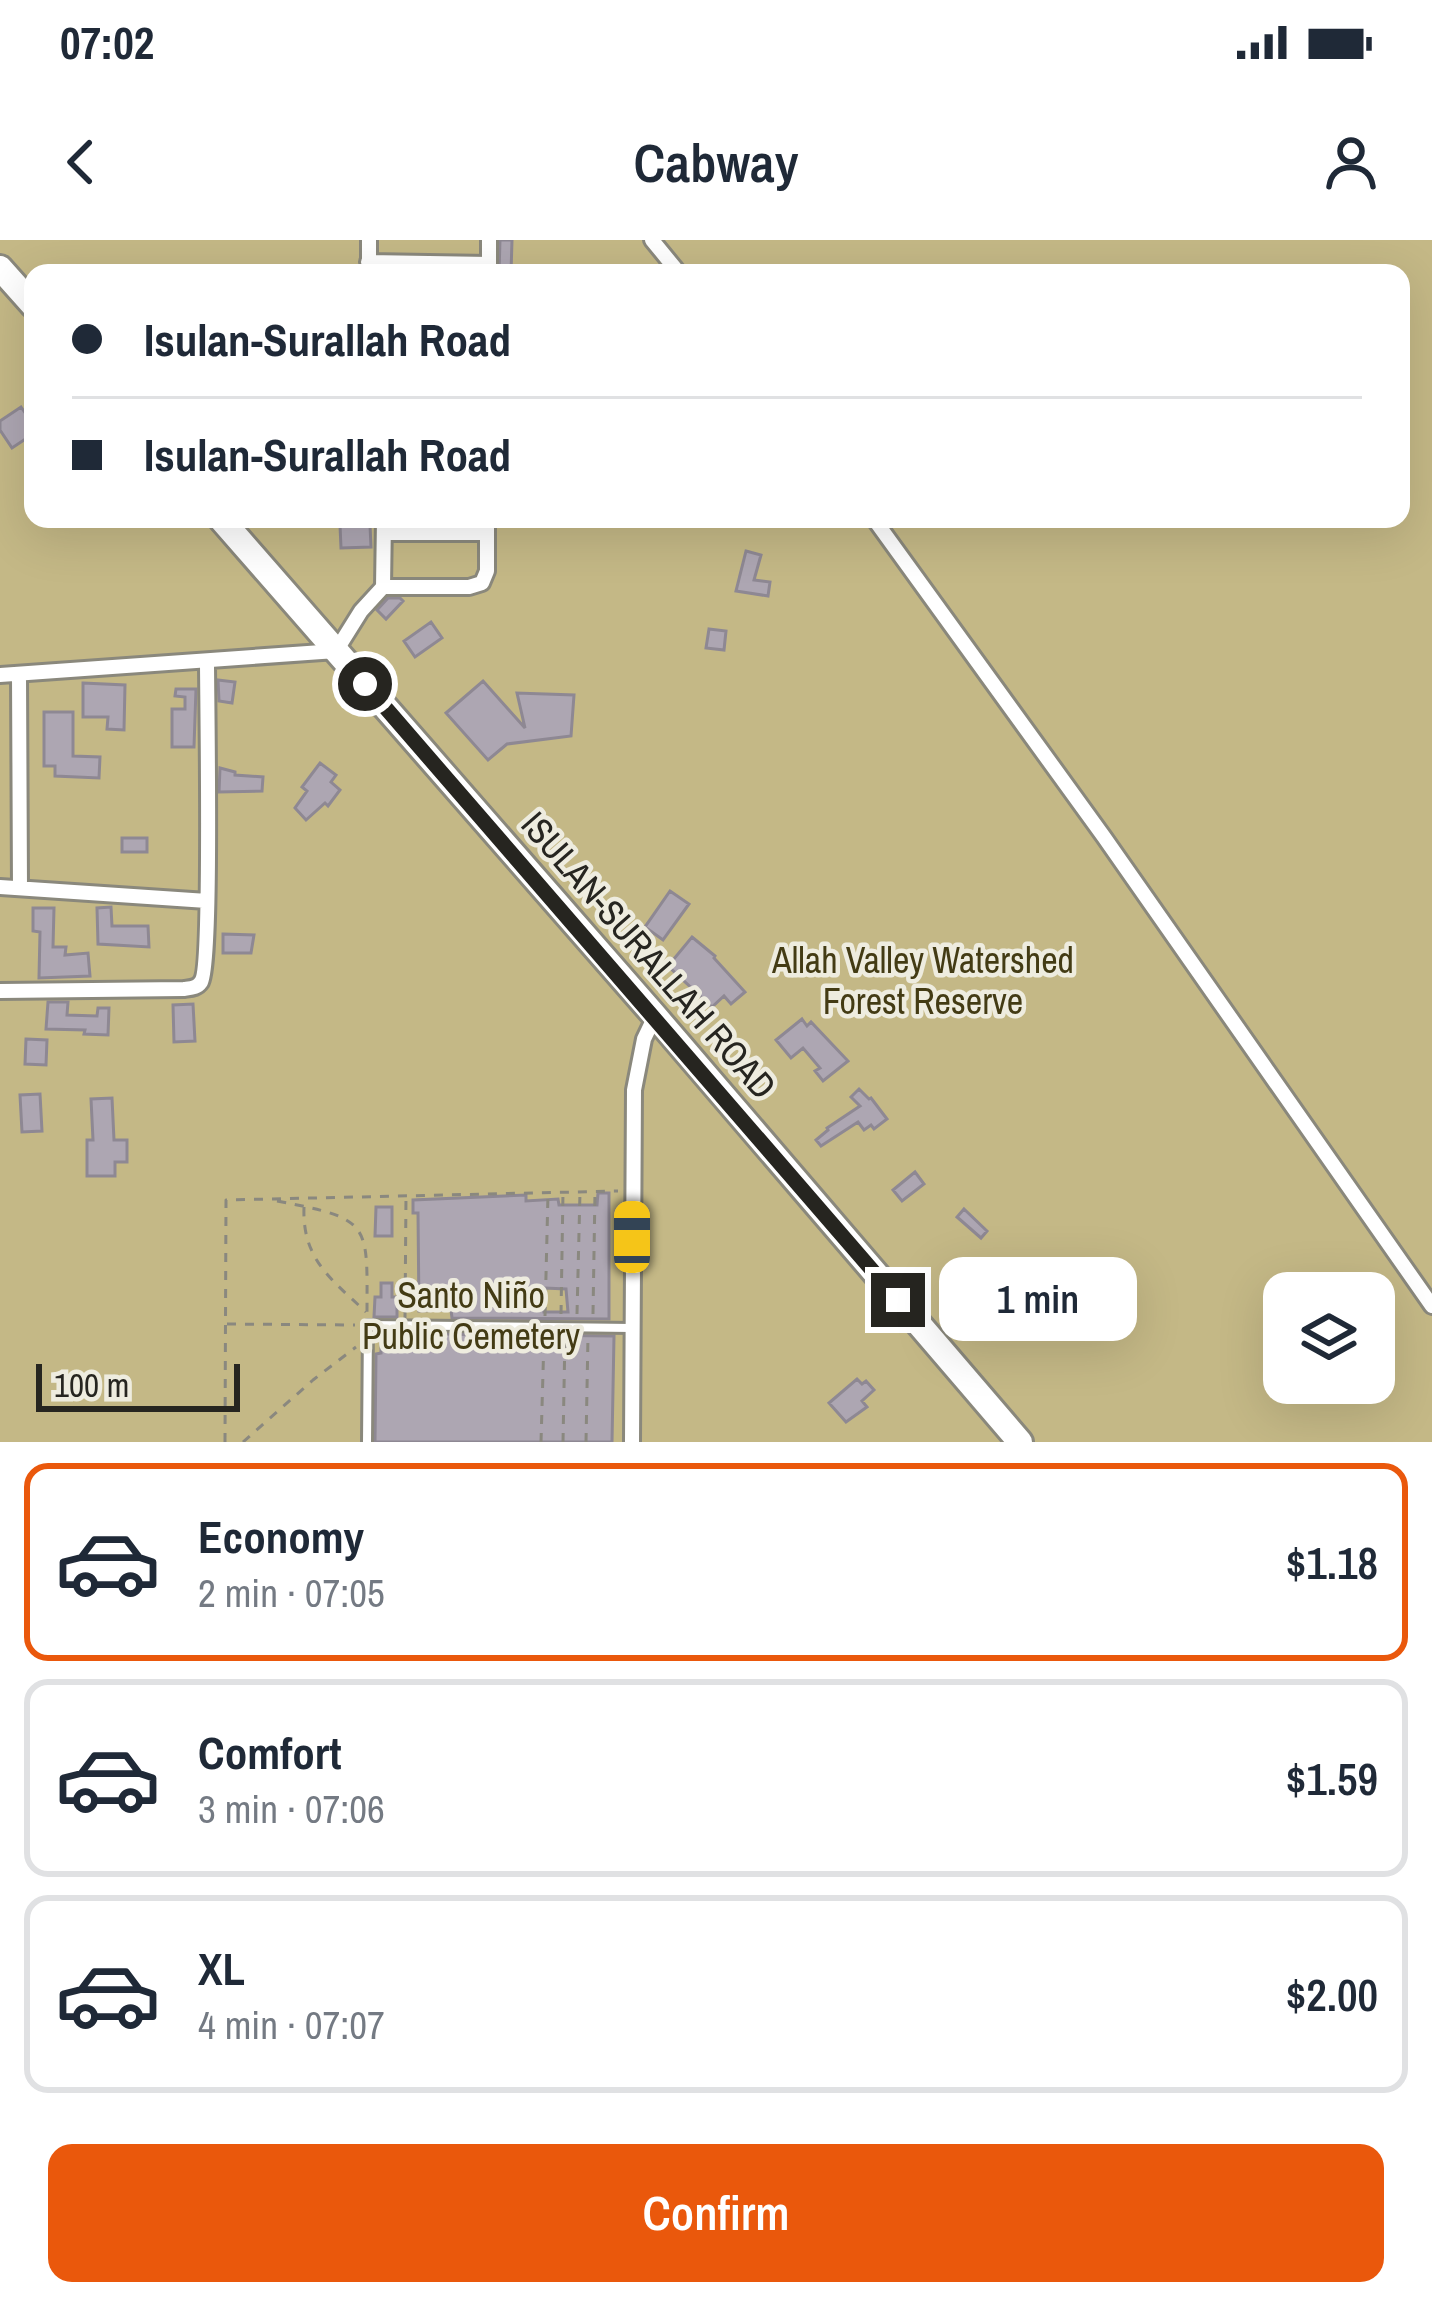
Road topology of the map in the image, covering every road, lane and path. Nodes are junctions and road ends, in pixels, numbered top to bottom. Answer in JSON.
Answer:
{"nodes":[{"id":1,"x":652,"y":240,"type":"edge"},
{"id":2,"x":672,"y":264,"type":"edge"},
{"id":3,"x":0,"y":268,"type":"edge"},
{"id":4,"x":24,"y":295,"type":"edge"},
{"id":5,"x":229,"y":528,"type":"edge"},
{"id":6,"x":384,"y":528,"type":"edge"},
{"id":7,"x":487,"y":528,"type":"edge"},
{"id":8,"x":881,"y":528,"type":"edge"},
{"id":9,"x":383,"y":587,"type":"junction"},
{"id":10,"x":336,"y":651,"type":"junction"},
{"id":11,"x":207,"y":661,"type":"junction"},
{"id":12,"x":0,"y":675,"type":"edge"},
{"id":13,"x":19,"y":675,"type":"junction"},
{"id":14,"x":0,"y":887,"type":"edge"},
{"id":15,"x":20,"y":887,"type":"junction"},
{"id":16,"x":206,"y":901,"type":"junction"},
{"id":17,"x":0,"y":991,"type":"edge"},
{"id":18,"x":655,"y":1016,"type":"junction"},
{"id":19,"x":632,"y":1191,"type":"junction"},
{"id":20,"x":548,"y":1192,"type":"junction"},
{"id":21,"x":563,"y":1192,"type":"junction"},
{"id":22,"x":580,"y":1192,"type":"junction"},
{"id":23,"x":595,"y":1192,"type":"junction"},
{"id":24,"x":406,"y":1195,"type":"junction"},
{"id":25,"x":266,"y":1199,"type":"junction"},
{"id":26,"x":304,"y":1206,"type":"junction"},
{"id":27,"x":1432,"y":1306,"type":"edge"},
{"id":28,"x":368,"y":1314,"type":"junction"},
{"id":29,"x":225,"y":1324,"type":"junction"},
{"id":30,"x":368,"y":1325,"type":"junction"},
{"id":31,"x":405,"y":1325,"type":"junction"},
{"id":32,"x":544,"y":1327,"type":"junction"},
{"id":33,"x":563,"y":1328,"type":"junction"},
{"id":34,"x":576,"y":1328,"type":"junction"},
{"id":35,"x":590,"y":1328,"type":"junction"},
{"id":36,"x":632,"y":1328,"type":"junction"},
{"id":37,"x":368,"y":1337,"type":"junction"},
{"id":38,"x":225,"y":1442,"type":"edge"},
{"id":39,"x":242,"y":1442,"type":"edge"},
{"id":40,"x":367,"y":1442,"type":"edge"},
{"id":41,"x":541,"y":1442,"type":"edge"},
{"id":42,"x":562,"y":1442,"type":"edge"},
{"id":43,"x":586,"y":1442,"type":"edge"},
{"id":44,"x":632,"y":1442,"type":"edge"},
{"id":45,"x":1020,"y":1442,"type":"edge"}],
"edges":[{"from":1,"to":2,"type":"street"},
{"from":3,"to":4,"type":"highway"},
{"from":5,"to":10,"type":"highway","name":"ISULAN-SURALLAH ROAD"},
{"from":6,"to":9,"type":"street"},
{"from":7,"to":9,"type":"street"},
{"from":8,"to":27,"type":"street"},
{"from":9,"to":10,"type":"street"},
{"from":10,"to":11,"type":"street"},
{"from":10,"to":18,"type":"highway","name":"ISULAN-SURALLAH ROAD"},
{"from":11,"to":13,"type":"street"},
{"from":11,"to":16,"type":"street"},
{"from":12,"to":13,"type":"street"},
{"from":13,"to":15,"type":"street"},
{"from":14,"to":15,"type":"street"},
{"from":15,"to":16,"type":"street"},
{"from":16,"to":17,"type":"street"},
{"from":18,"to":19,"type":"street"},
{"from":18,"to":45,"type":"highway","name":"ISULAN-SURALLAH ROAD"},
{"from":19,"to":23,"type":"path"},
{"from":19,"to":36,"type":"street"},
{"from":20,"to":21,"type":"path"},
{"from":20,"to":24,"type":"path"},
{"from":20,"to":32,"type":"path"},
{"from":21,"to":22,"type":"path"},
{"from":21,"to":33,"type":"path"},
{"from":22,"to":23,"type":"path"},
{"from":22,"to":34,"type":"path"},
{"from":23,"to":35,"type":"path"},
{"from":24,"to":25,"type":"path"},
{"from":24,"to":31,"type":"path"},
{"from":25,"to":26,"type":"path"},
{"from":25,"to":29,"type":"path"},
{"from":26,"to":28,"type":"path"},
{"from":26,"to":28,"type":"path"},
{"from":28,"to":30,"type":"path"},
{"from":29,"to":30,"type":"path"},
{"from":29,"to":38,"type":"path"},
{"from":30,"to":31,"type":"lane"},
{"from":30,"to":37,"type":"lane"},
{"from":31,"to":32,"type":"lane"},
{"from":32,"to":33,"type":"lane"},
{"from":32,"to":41,"type":"path"},
{"from":33,"to":34,"type":"lane"},
{"from":33,"to":42,"type":"path"},
{"from":34,"to":35,"type":"lane"},
{"from":35,"to":36,"type":"lane"},
{"from":35,"to":43,"type":"path"},
{"from":36,"to":44,"type":"street"},
{"from":37,"to":39,"type":"path"},
{"from":37,"to":40,"type":"lane"}]}
